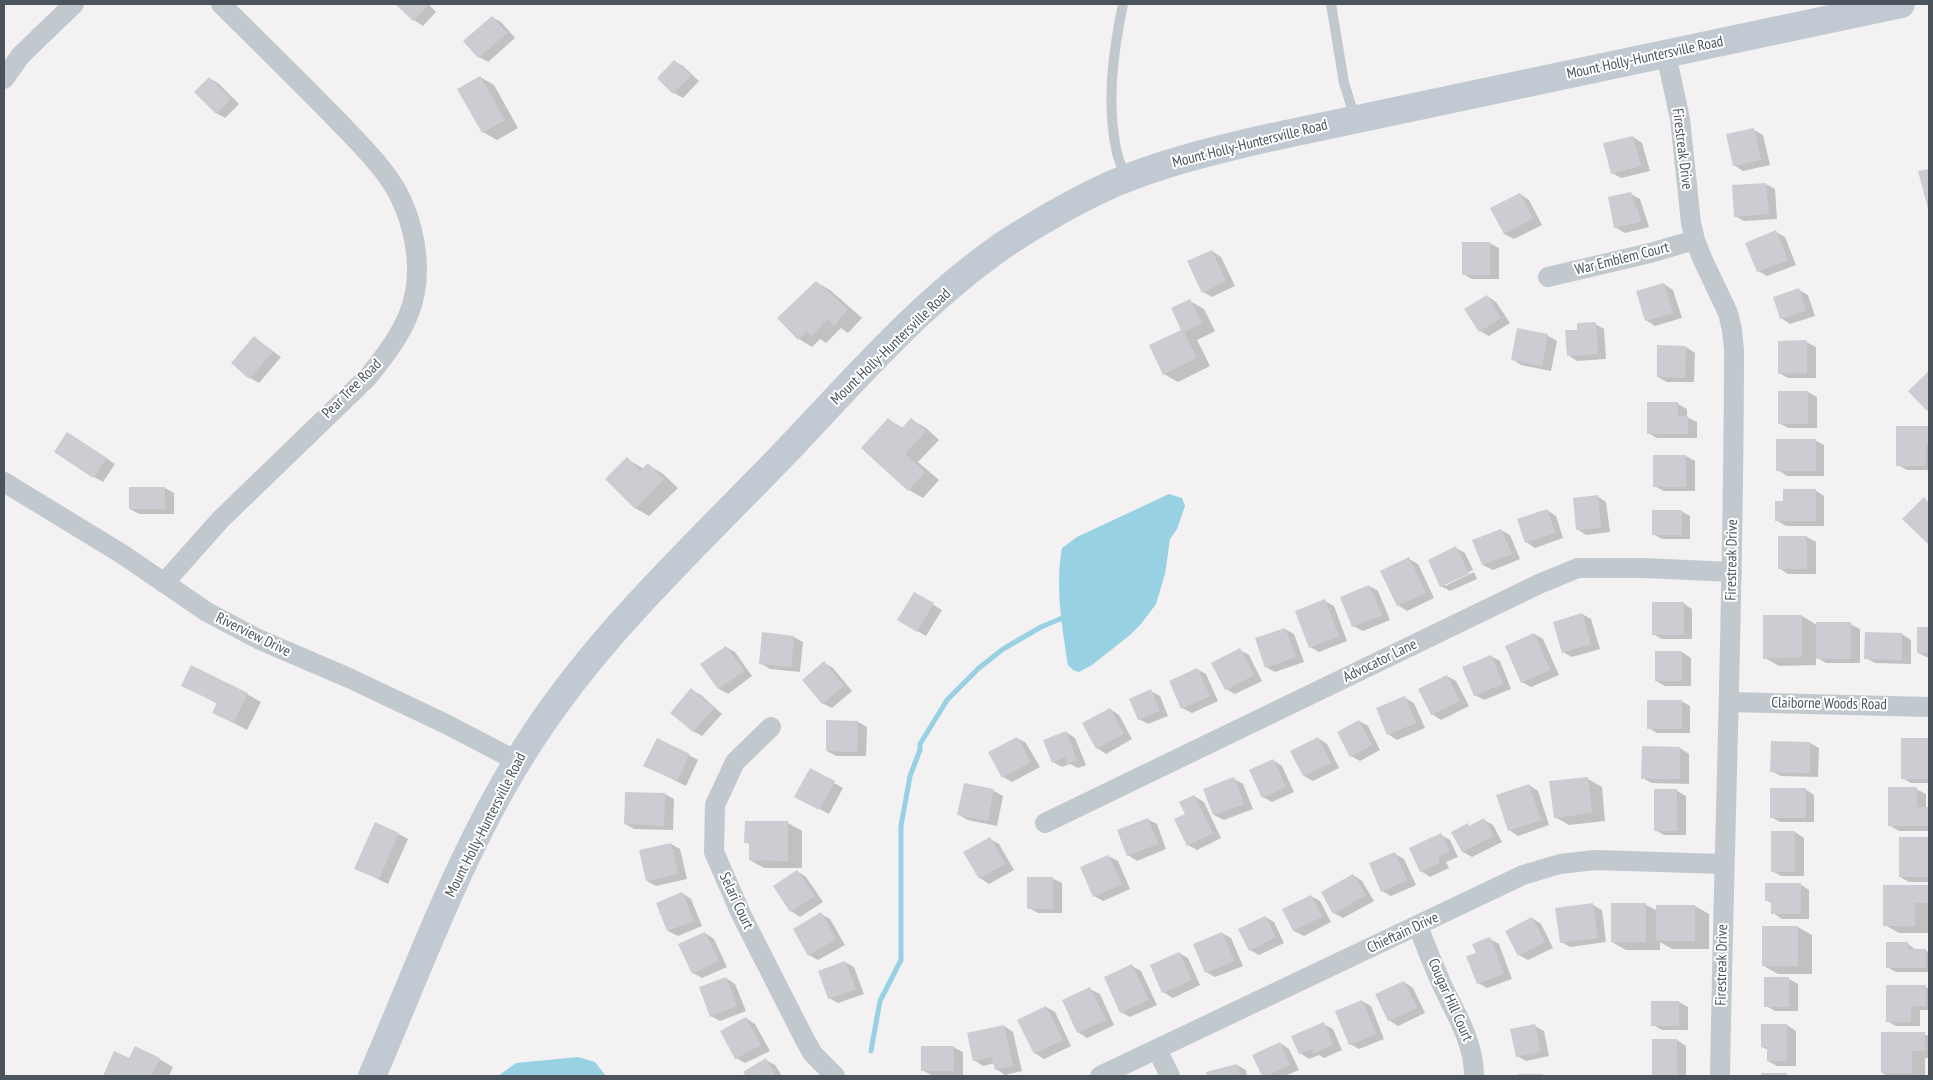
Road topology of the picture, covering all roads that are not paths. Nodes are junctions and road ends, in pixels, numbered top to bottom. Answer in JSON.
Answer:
{"nodes":[{"id":1,"x":74,"y":4,"type":"edge"},
{"id":2,"x":220,"y":4,"type":"edge"},
{"id":3,"x":1123,"y":4,"type":"edge"},
{"id":4,"x":1331,"y":4,"type":"edge"},
{"id":5,"x":1901,"y":4,"type":"edge"},
{"id":6,"x":1666,"y":54,"type":"junction"},
{"id":7,"x":4,"y":79,"type":"edge"},
{"id":8,"x":1355,"y":119,"type":"junction"},
{"id":9,"x":1127,"y":179,"type":"junction"},
{"id":10,"x":1695,"y":240,"type":"junction"},
{"id":11,"x":1548,"y":277,"type":"dead end"},
{"id":12,"x":4,"y":482,"type":"edge"},
{"id":13,"x":1732,"y":572,"type":"junction"},
{"id":14,"x":164,"y":583,"type":"junction"},
{"id":15,"x":1729,"y":702,"type":"junction"},
{"id":16,"x":1929,"y":707,"type":"edge"},
{"id":17,"x":772,"y":727,"type":"dead end"},
{"id":18,"x":517,"y":762,"type":"junction"},
{"id":19,"x":1045,"y":823,"type":"dead end"},
{"id":20,"x":1723,"y":864,"type":"junction"},
{"id":21,"x":1418,"y":926,"type":"junction"},
{"id":22,"x":1157,"y":1049,"type":"junction"},
{"id":23,"x":832,"y":1075,"type":"edge"},
{"id":24,"x":372,"y":1076,"type":"edge"},
{"id":25,"x":1100,"y":1076,"type":"edge"},
{"id":26,"x":1170,"y":1076,"type":"edge"},
{"id":27,"x":1474,"y":1076,"type":"edge"},
{"id":28,"x":1720,"y":1076,"type":"edge"}],
"edges":[{"from":1,"to":7,"type":"street"},
{"from":2,"to":14,"type":"street","name":"Pear Tree Road"},
{"from":3,"to":9,"type":"lane"},
{"from":4,"to":8,"type":"lane"},
{"from":5,"to":6,"type":"main road","name":"Mount Holly-Huntersville Road"},
{"from":6,"to":8,"type":"main road","name":"Mount Holly-Huntersville Road"},
{"from":6,"to":10,"type":"street","name":"Firestreak Drive"},
{"from":8,"to":9,"type":"main road","name":"Mount Holly-Huntersville Road"},
{"from":9,"to":18,"type":"main road","name":"Mount Holly-Huntersville Road"},
{"from":10,"to":11,"type":"street","name":"War Emblem Court"},
{"from":10,"to":13,"type":"street","name":"Firestreak Drive"},
{"from":12,"to":14,"type":"street","name":"Riverview Drive"},
{"from":13,"to":15,"type":"street","name":"Firestreak Drive"},
{"from":13,"to":19,"type":"street","name":"Advocator Lane"},
{"from":14,"to":18,"type":"street","name":"Riverview Drive"},
{"from":15,"to":16,"type":"street","name":"Claiborne Woods Road"},
{"from":15,"to":20,"type":"street","name":"Firestreak Drive"},
{"from":17,"to":23,"type":"street","name":"Selari Court"},
{"from":18,"to":24,"type":"main road","name":"Mount Holly-Huntersville Road"},
{"from":20,"to":21,"type":"street","name":"Chieftain Drive"},
{"from":20,"to":28,"type":"street","name":"Firestreak Drive"},
{"from":21,"to":22,"type":"street","name":"Chieftain Drive"},
{"from":21,"to":27,"type":"street","name":"Cougar Hill Court"},
{"from":22,"to":25,"type":"street","name":"Chieftain Drive"},
{"from":22,"to":26,"type":"street"}]}
